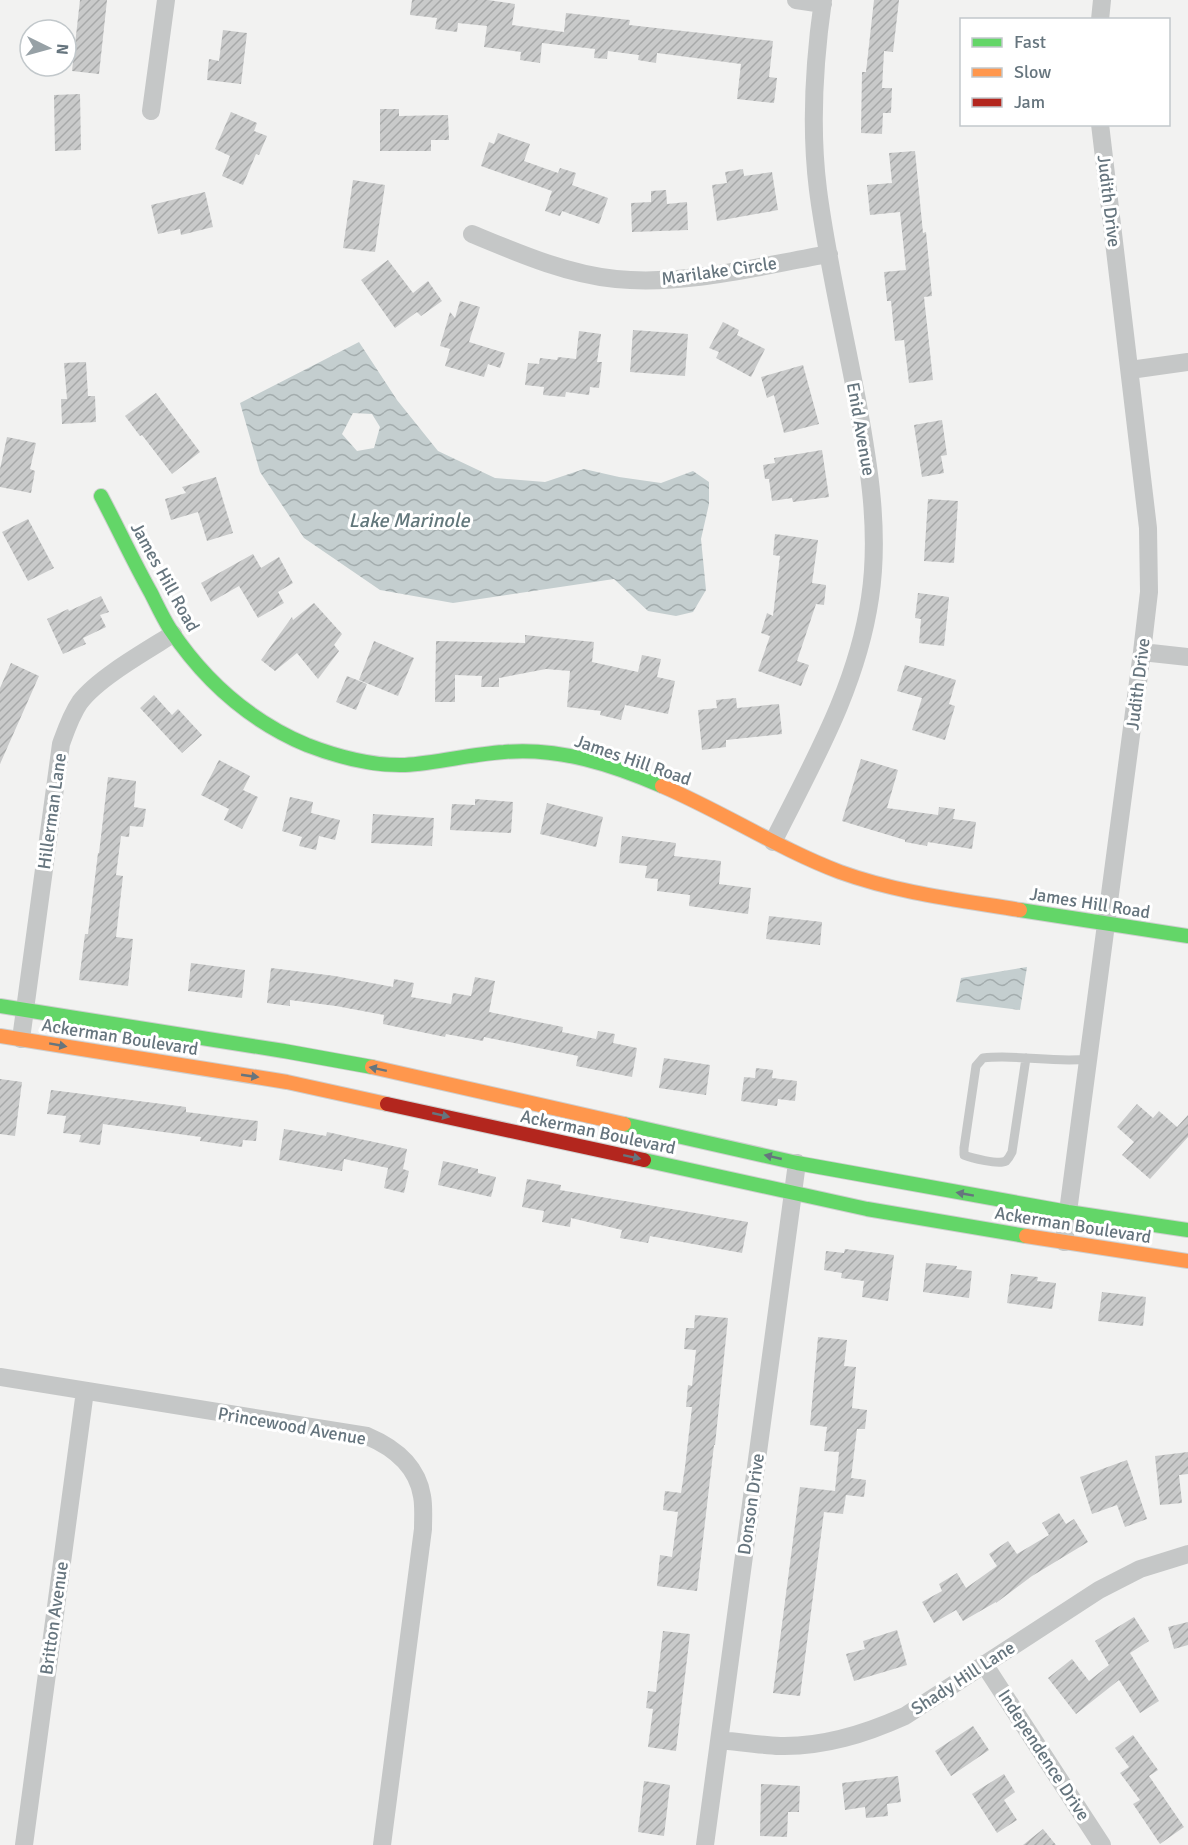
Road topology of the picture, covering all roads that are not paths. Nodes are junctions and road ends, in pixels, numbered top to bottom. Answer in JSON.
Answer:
{"nodes":[{"id":1,"x":166,"y":0,"type":"edge"},
{"id":2,"x":796,"y":0,"type":"edge"},
{"id":3,"x":1102,"y":0,"type":"edge"},
{"id":4,"x":823,"y":2,"type":"edge"},
{"id":5,"x":1100,"y":18,"type":"edge"},
{"id":6,"x":151,"y":111,"type":"dead end"},
{"id":7,"x":1100,"y":126,"type":"edge"},
{"id":8,"x":472,"y":234,"type":"dead end"},
{"id":9,"x":829,"y":254,"type":"junction"},
{"id":10,"x":1188,"y":362,"type":"edge"},
{"id":11,"x":1130,"y":370,"type":"junction"},
{"id":12,"x":101,"y":496,"type":"dead end"},
{"id":13,"x":173,"y":634,"type":"junction"},
{"id":14,"x":1142,"y":652,"type":"junction"},
{"id":15,"x":1188,"y":657,"type":"edge"},
{"id":16,"x":773,"y":842,"type":"junction"},
{"id":17,"x":1108,"y":923,"type":"junction"},
{"id":18,"x":1188,"y":936,"type":"edge"},
{"id":19,"x":0,"y":1006,"type":"edge"},
{"id":20,"x":25,"y":1010,"type":"junction"},
{"id":21,"x":0,"y":1036,"type":"edge"},
{"id":22,"x":21,"y":1039,"type":"junction"},
{"id":23,"x":1026,"y":1058,"type":"junction"},
{"id":24,"x":1088,"y":1059,"type":"junction"},
{"id":25,"x":797,"y":1163,"type":"junction"},
{"id":26,"x":792,"y":1193,"type":"junction"},
{"id":27,"x":1068,"y":1212,"type":"junction"},
{"id":28,"x":1188,"y":1230,"type":"edge"},
{"id":29,"x":1064,"y":1242,"type":"junction"},
{"id":30,"x":1188,"y":1261,"type":"edge"},
{"id":31,"x":0,"y":1377,"type":"edge"},
{"id":32,"x":85,"y":1391,"type":"junction"},
{"id":33,"x":1188,"y":1554,"type":"edge"},
{"id":34,"x":984,"y":1664,"type":"junction"},
{"id":35,"x":720,"y":1740,"type":"junction"},
{"id":36,"x":24,"y":1845,"type":"edge"},
{"id":37,"x":382,"y":1845,"type":"edge"},
{"id":38,"x":705,"y":1845,"type":"edge"},
{"id":39,"x":1102,"y":1845,"type":"edge"}],
"edges":[{"from":1,"to":6,"type":"street"},
{"from":2,"to":4,"type":"street"},
{"from":3,"to":5,"type":"street"},
{"from":4,"to":9,"type":"street","name":"Enid Avenue"},
{"from":7,"to":11,"type":"street","name":"Judith Drive"},
{"from":8,"to":9,"type":"street","name":"Marilake Circle"},
{"from":9,"to":16,"type":"street","name":"Enid Avenue"},
{"from":10,"to":11,"type":"street"},
{"from":11,"to":14,"type":"street","name":"Judith Drive"},
{"from":12,"to":13,"type":"street","name":"James Hill Road"},
{"from":13,"to":16,"type":"street","name":"James Hill Road"},
{"from":13,"to":20,"type":"street","name":"Hillerman Lane"},
{"from":14,"to":15,"type":"street"},
{"from":14,"to":17,"type":"street","name":"Judith Drive"},
{"from":16,"to":17,"type":"street","name":"James Hill Road"},
{"from":17,"to":18,"type":"street","name":"James Hill Road"},
{"from":17,"to":24,"type":"street","name":"Judith Drive"},
{"from":19,"to":20,"type":"street","name":"Ackerman Boulevard"},
{"from":20,"to":22,"type":"street","name":"Hillerman Lane"},
{"from":25,"to":20,"type":"street","name":"Ackerman Boulevard","one_way":true},
{"from":21,"to":22,"type":"street","name":"Ackerman Boulevard"},
{"from":22,"to":26,"type":"street","name":"Ackerman Boulevard","one_way":true},
{"from":23,"to":23,"type":"lane"},
{"from":23,"to":24,"type":"lane"},
{"from":24,"to":27,"type":"street","name":"Judith Drive"},
{"from":25,"to":26,"type":"street","name":"Donson Drive"},
{"from":27,"to":25,"type":"street","name":"Ackerman Boulevard","one_way":true},
{"from":26,"to":29,"type":"street","name":"Ackerman Boulevard"},
{"from":26,"to":35,"type":"street","name":"Donson Drive"},
{"from":27,"to":28,"type":"street","name":"Ackerman Boulevard"},
{"from":27,"to":29,"type":"street","name":"Judith Drive"},
{"from":29,"to":30,"type":"street","name":"Ackerman Boulevard"},
{"from":31,"to":32,"type":"street","name":"Princewood Avenue"},
{"from":32,"to":36,"type":"street","name":"Britton Avenue"},
{"from":32,"to":37,"type":"street","name":"Princewood Avenue"},
{"from":33,"to":34,"type":"street","name":"Shady Hill Lane"},
{"from":34,"to":35,"type":"street","name":"Shady Hill Lane"},
{"from":34,"to":39,"type":"street","name":"Independence Drive"},
{"from":35,"to":38,"type":"street","name":"Donson Drive"}]}
